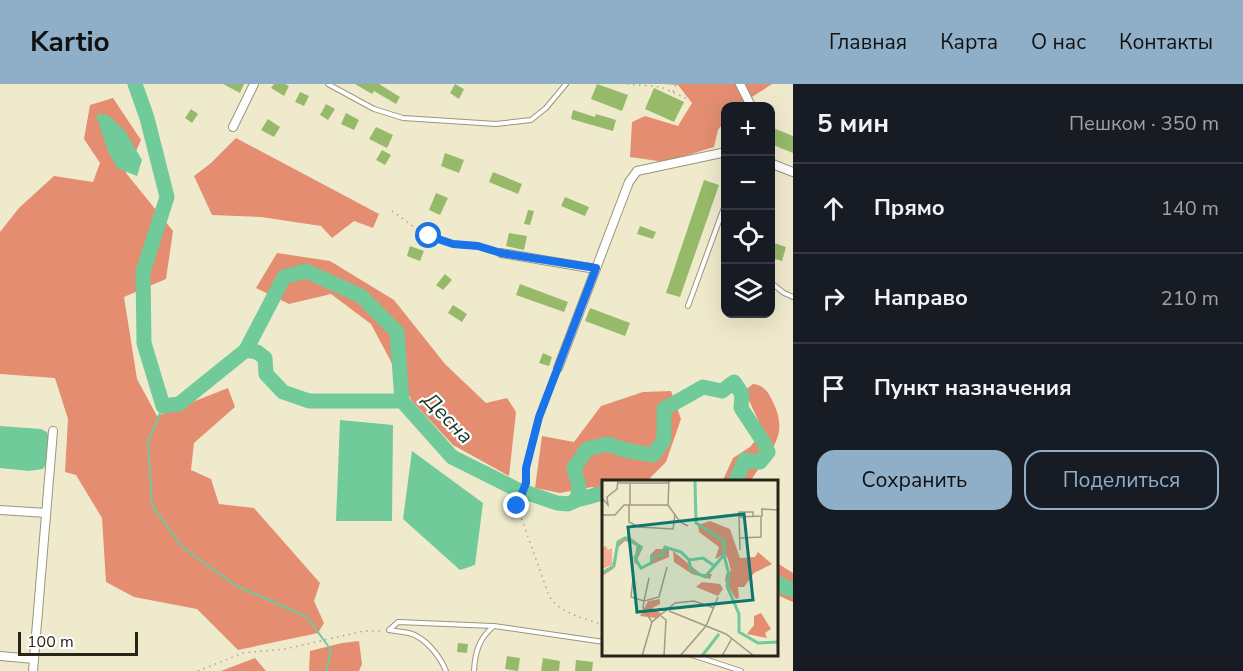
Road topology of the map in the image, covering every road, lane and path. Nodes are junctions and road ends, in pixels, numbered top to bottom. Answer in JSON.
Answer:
{"nodes":[{"id":1,"x":254,"y":84,"type":"edge"},
{"id":2,"x":327,"y":84,"type":"edge"},
{"id":3,"x":566,"y":84,"type":"edge"},
{"id":4,"x":627,"y":84,"type":"edge"},
{"id":5,"x":676,"y":84,"type":"edge"},
{"id":6,"x":740,"y":84,"type":"edge"},
{"id":7,"x":673,"y":93,"type":"junction"},
{"id":8,"x":749,"y":102,"type":"edge"},
{"id":9,"x":721,"y":114,"type":"edge"},
{"id":10,"x":233,"y":127,"type":"dead end"},
{"id":11,"x":721,"y":153,"type":"edge"},
{"id":12,"x":775,"y":165,"type":"edge"},
{"id":13,"x":793,"y":172,"type":"edge"},
{"id":14,"x":723,"y":210,"type":"edge"},
{"id":15,"x":392,"y":211,"type":"dead end"},
{"id":16,"x":501,"y":253,"type":"joint"},
{"id":17,"x":596,"y":268,"type":"junction"},
{"id":18,"x":775,"y":285,"type":"edge"},
{"id":19,"x":793,"y":297,"type":"edge"},
{"id":20,"x":688,"y":306,"type":"dead end"},
{"id":21,"x":558,"y":368,"type":"joint"},
{"id":22,"x":53,"y":431,"type":"dead end"},
{"id":23,"x":0,"y":510,"type":"edge"},
{"id":24,"x":46,"y":513,"type":"junction"},
{"id":25,"x":602,"y":624,"type":"edge"},
{"id":26,"x":494,"y":626,"type":"junction"},
{"id":27,"x":388,"y":630,"type":"junction"},
{"id":28,"x":602,"y":642,"type":"edge"},
{"id":29,"x":0,"y":656,"type":"edge"},
{"id":30,"x":695,"y":656,"type":"edge"},
{"id":31,"x":34,"y":659,"type":"junction"},
{"id":32,"x":33,"y":671,"type":"edge"},
{"id":33,"x":198,"y":671,"type":"edge"},
{"id":34,"x":446,"y":671,"type":"edge"},
{"id":35,"x":474,"y":671,"type":"edge"},
{"id":36,"x":741,"y":671,"type":"edge"}],
"edges":[{"from":1,"to":10,"type":"street"},
{"from":2,"to":3,"type":"lane"},
{"from":4,"to":7,"type":"path"},
{"from":5,"to":7,"type":"path"},
{"from":6,"to":8,"type":"street"},
{"from":7,"to":9,"type":"path"},
{"from":11,"to":17,"type":"street"},
{"from":12,"to":13,"type":"street"},
{"from":14,"to":20,"type":"lane"},
{"from":15,"to":16,"type":"path"},
{"from":16,"to":17,"type":"street"},
{"from":17,"to":21,"type":"street"},
{"from":18,"to":19,"type":"lane"},
{"from":21,"to":25,"type":"path"},
{"from":22,"to":24,"type":"street"},
{"from":23,"to":24,"type":"street"},
{"from":24,"to":31,"type":"street"},
{"from":26,"to":27,"type":"lane"},
{"from":26,"to":28,"type":"lane"},
{"from":26,"to":35,"type":"lane"},
{"from":27,"to":33,"type":"path"},
{"from":27,"to":34,"type":"lane"},
{"from":29,"to":31,"type":"street"},
{"from":30,"to":36,"type":"lane"},
{"from":31,"to":32,"type":"street"}]}
